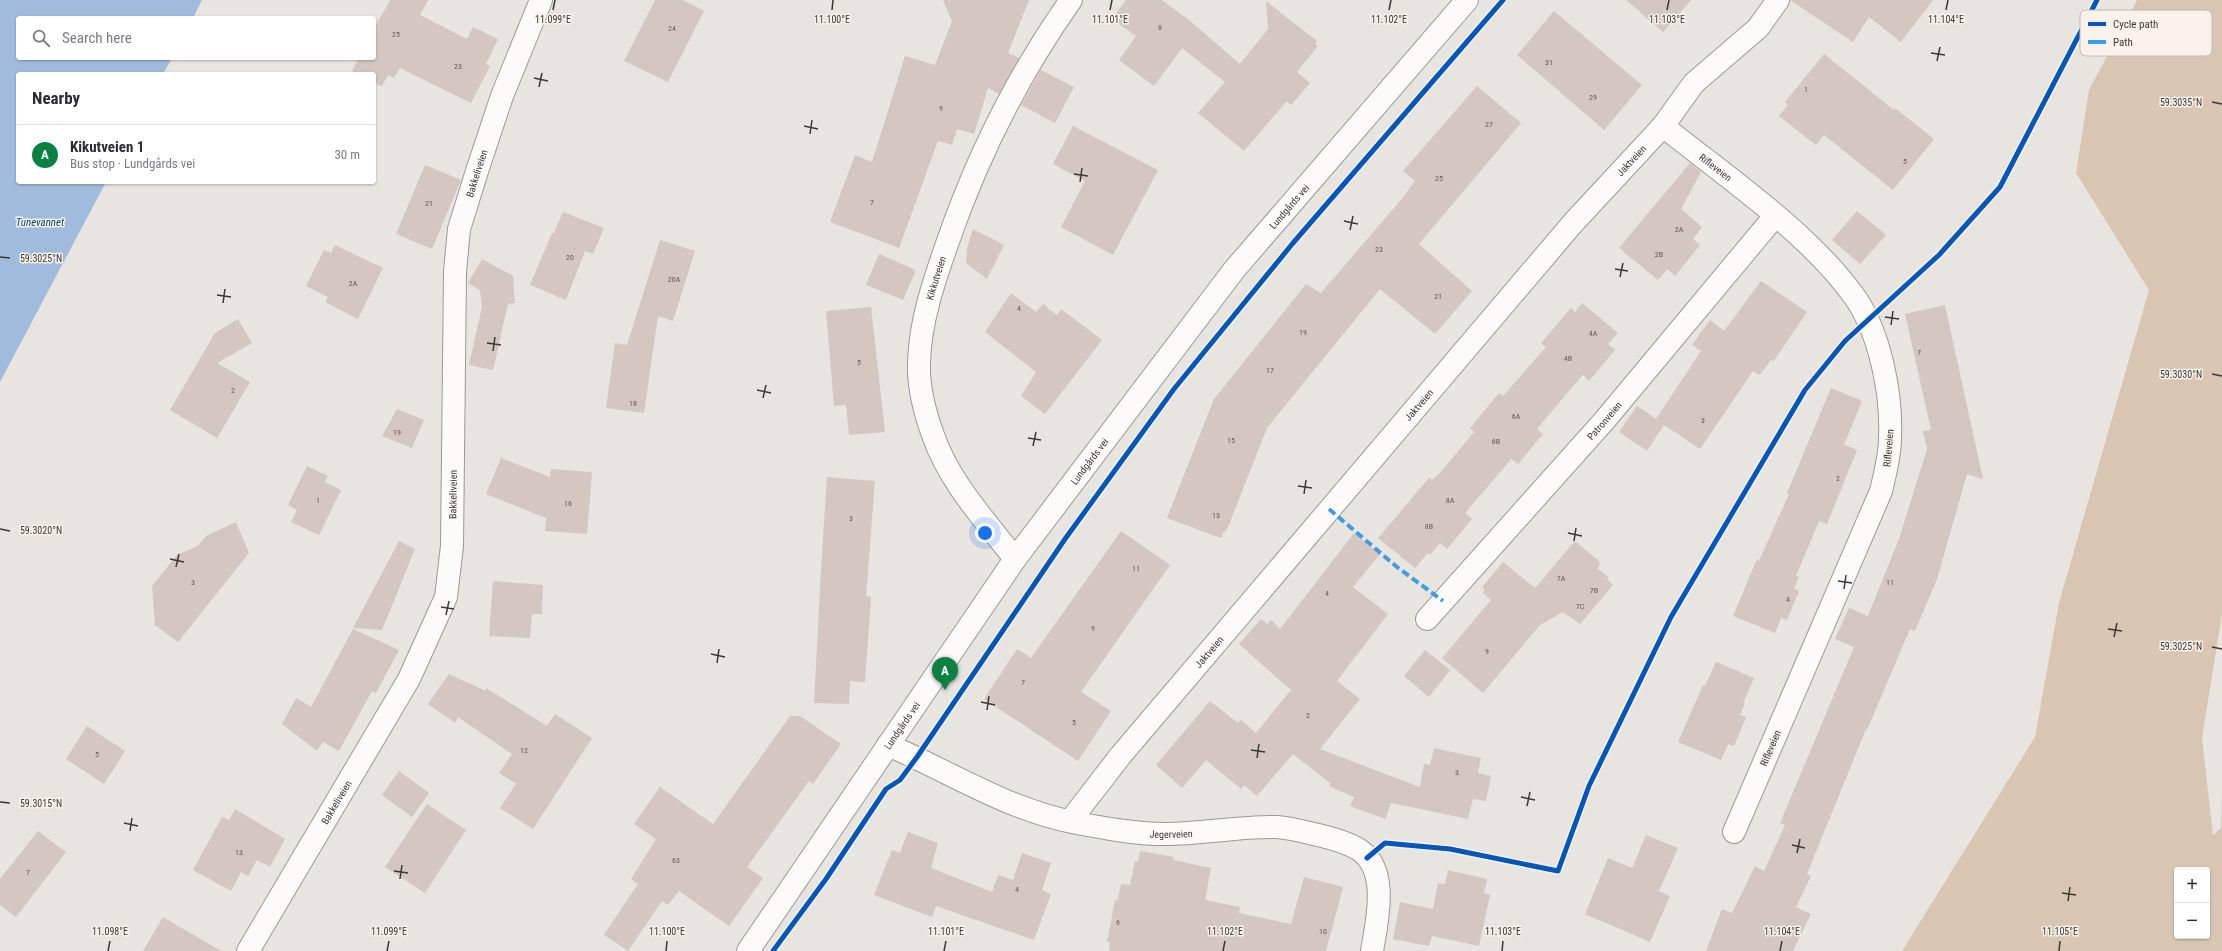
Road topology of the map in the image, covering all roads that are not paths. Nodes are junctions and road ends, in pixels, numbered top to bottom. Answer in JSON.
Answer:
{"nodes":[{"id":1,"x":541,"y":0,"type":"edge"},
{"id":2,"x":1071,"y":0,"type":"edge"},
{"id":3,"x":1467,"y":0,"type":"edge"},
{"id":4,"x":1778,"y":0,"type":"edge"},
{"id":5,"x":1663,"y":126,"type":"junction"},
{"id":6,"x":1775,"y":216,"type":"junction"},
{"id":7,"x":1015,"y":559,"type":"junction"},
{"id":8,"x":1427,"y":619,"type":"dead end"},
{"id":9,"x":888,"y":745,"type":"junction"},
{"id":10,"x":1070,"y":821,"type":"junction"},
{"id":11,"x":1734,"y":832,"type":"dead end"},
{"id":12,"x":248,"y":951,"type":"edge"},
{"id":13,"x":748,"y":951,"type":"edge"},
{"id":14,"x":1372,"y":951,"type":"edge"}],
"edges":[{"from":1,"to":12,"type":"street","name":"Bakkeliveien"},
{"from":2,"to":7,"type":"street","name":"Kikkutveien"},
{"from":3,"to":7,"type":"street","name":"Lundgårds vei"},
{"from":4,"to":5,"type":"street","name":"Jaktveien"},
{"from":5,"to":6,"type":"street","name":"Rifleveien"},
{"from":5,"to":10,"type":"street","name":"Jaktveien"},
{"from":6,"to":8,"type":"street","name":"Patronveien"},
{"from":6,"to":11,"type":"street","name":"Rifleveien"},
{"from":7,"to":9,"type":"street","name":"Lundgårds vei"},
{"from":9,"to":10,"type":"street","name":"Jegerveien"},
{"from":9,"to":13,"type":"street","name":"Lundgårds vei"},
{"from":10,"to":14,"type":"street","name":"Jegerveien"}]}
